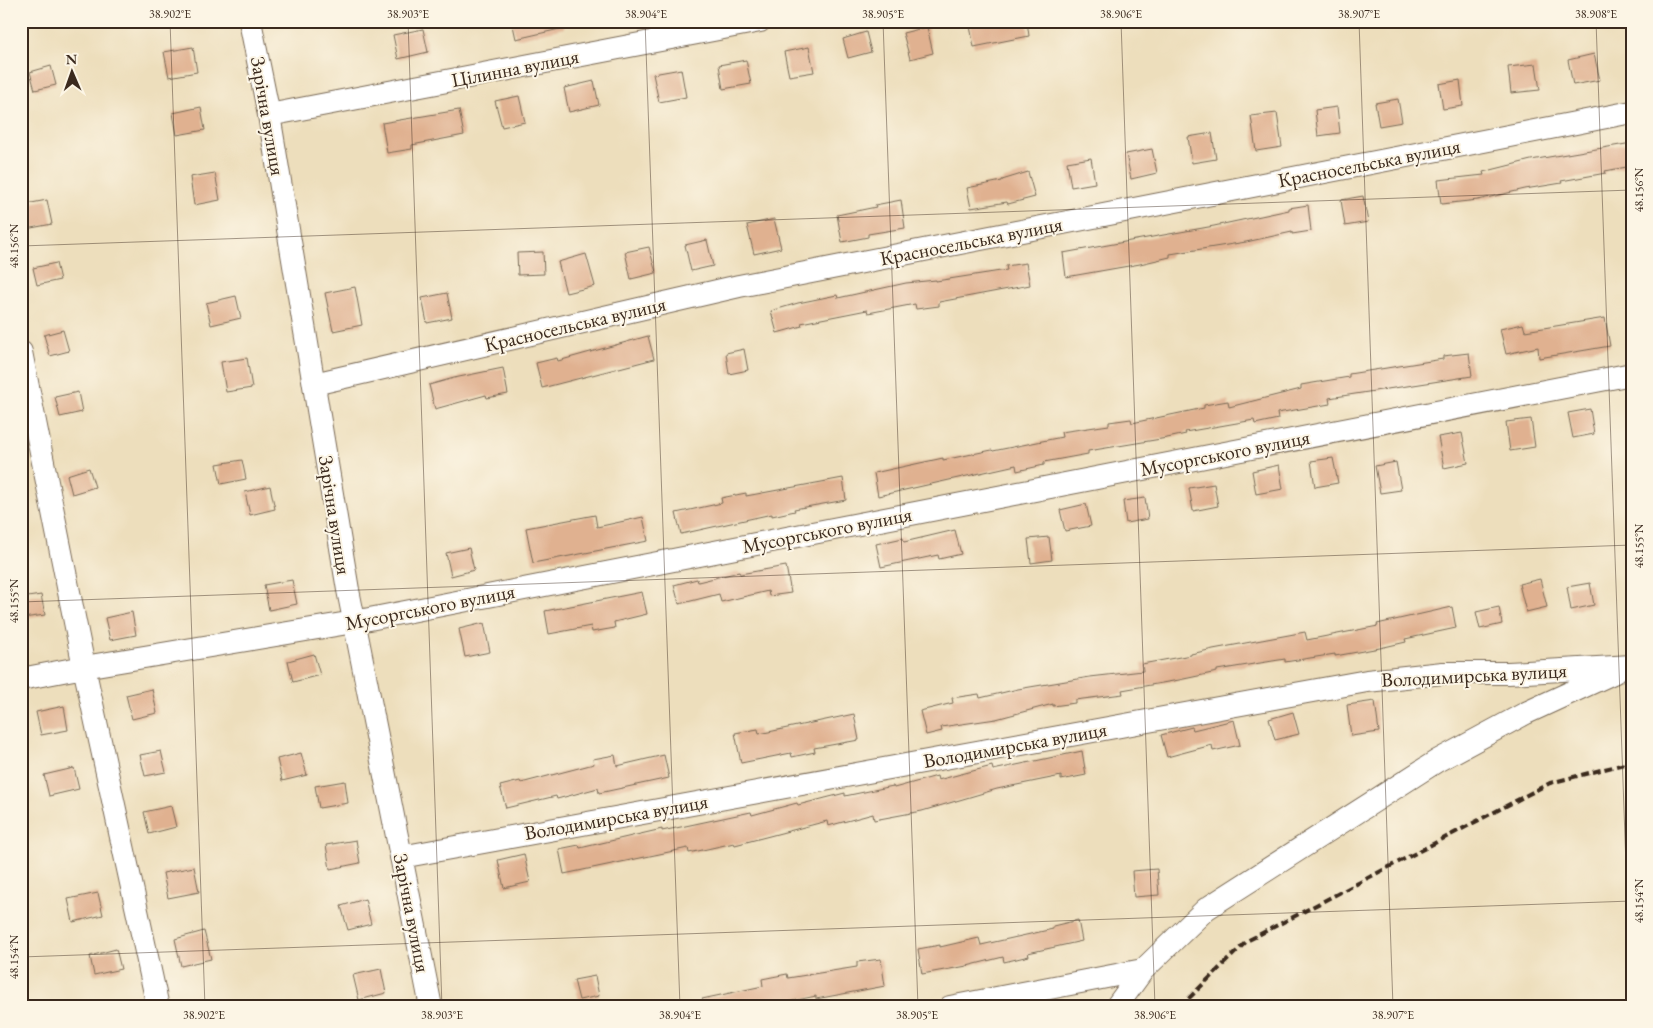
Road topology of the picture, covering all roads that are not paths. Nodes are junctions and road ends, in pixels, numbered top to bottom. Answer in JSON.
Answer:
{"nodes":[{"id":1,"x":250,"y":21,"type":"edge"},
{"id":2,"x":760,"y":21,"type":"edge"},
{"id":3,"x":1632,"y":112,"type":"edge"},
{"id":4,"x":269,"y":115,"type":"junction"},
{"id":5,"x":21,"y":352,"type":"edge"},
{"id":6,"x":1632,"y":374,"type":"edge"},
{"id":7,"x":314,"y":384,"type":"junction"},
{"id":8,"x":354,"y":622,"type":"junction"},
{"id":9,"x":84,"y":667,"type":"junction"},
{"id":10,"x":1628,"y":667,"type":"edge"},
{"id":11,"x":21,"y":679,"type":"edge"},
{"id":12,"x":401,"y":856,"type":"junction"},
{"id":13,"x":1143,"y":970,"type":"junction"},
{"id":14,"x":158,"y":1007,"type":"edge"},
{"id":15,"x":431,"y":1007,"type":"edge"},
{"id":16,"x":950,"y":1007,"type":"edge"},
{"id":17,"x":1116,"y":1007,"type":"edge"}],
"edges":[{"from":1,"to":4,"type":"street","name":"Зарічна вулиця"},
{"from":2,"to":4,"type":"street","name":"Цілинна вулиця"},
{"from":3,"to":7,"type":"street","name":"Красносельська вулиця"},
{"from":4,"to":7,"type":"street","name":"Зарічна вулиця"},
{"from":5,"to":9,"type":"street"},
{"from":6,"to":8,"type":"street","name":"Мусоргського вулиця"},
{"from":7,"to":8,"type":"street","name":"Зарічна вулиця"},
{"from":8,"to":9,"type":"street","name":"Мусоргського вулиця"},
{"from":8,"to":12,"type":"street","name":"Зарічна вулиця"},
{"from":9,"to":11,"type":"street","name":"Мусоргського вулиця"},
{"from":9,"to":14,"type":"street"},
{"from":10,"to":12,"type":"street","name":"Володимирська вулиця"},
{"from":10,"to":13,"type":"street"},
{"from":12,"to":15,"type":"street","name":"Зарічна вулиця"},
{"from":13,"to":16,"type":"street"},
{"from":13,"to":17,"type":"street"}]}
